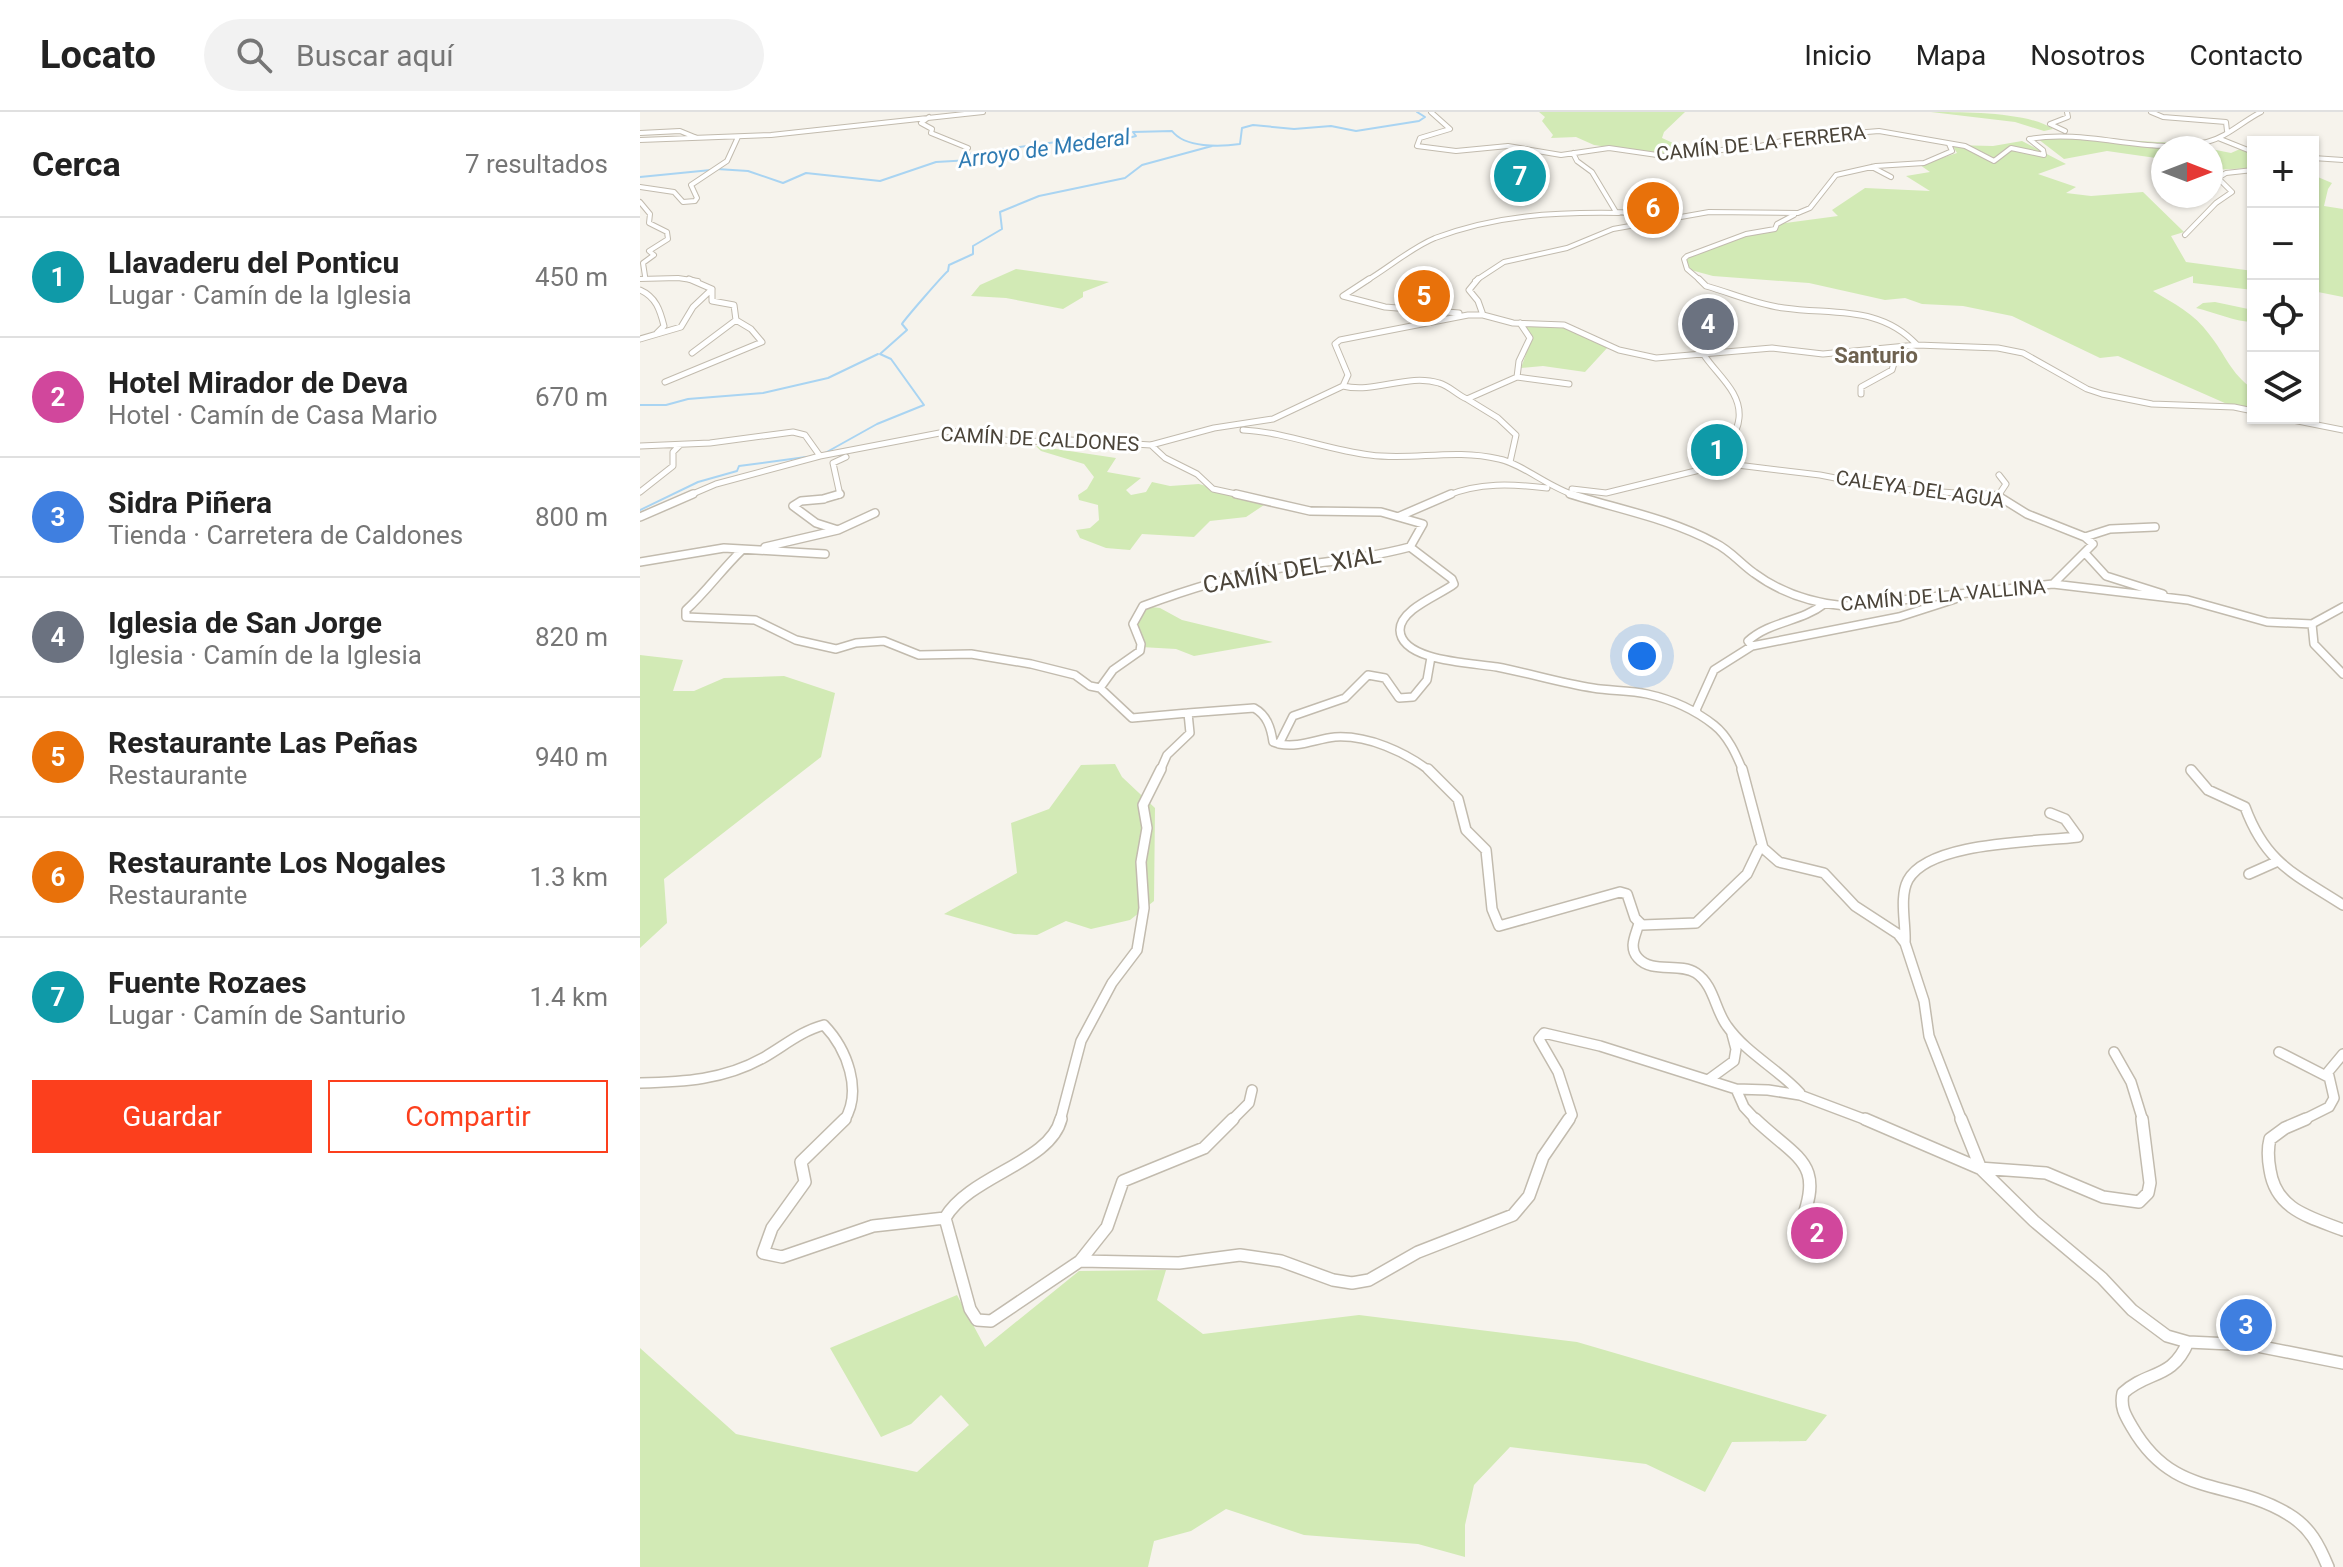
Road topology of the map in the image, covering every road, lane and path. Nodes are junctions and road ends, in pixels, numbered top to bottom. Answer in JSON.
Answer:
{"nodes":[{"id":1,"x":953,"y":112,"type":"edge"},
{"id":2,"x":983,"y":112,"type":"edge"},
{"id":3,"x":1431,"y":112,"type":"edge"},
{"id":4,"x":2067,"y":112,"type":"edge"},
{"id":5,"x":2151,"y":112,"type":"edge"},
{"id":6,"x":2261,"y":112,"type":"edge"},
{"id":7,"x":960,"y":114,"type":"edge"},
{"id":8,"x":930,"y":117,"type":"junction"},
{"id":9,"x":2226,"y":122,"type":"junction"},
{"id":10,"x":2245,"y":123,"type":"junction"},
{"id":11,"x":2227,"y":131,"type":"junction"},
{"id":12,"x":640,"y":133,"type":"edge"},
{"id":13,"x":2082,"y":135,"type":"junction"},
{"id":14,"x":2221,"y":136,"type":"edge"},
{"id":15,"x":697,"y":138,"type":"junction"},
{"id":16,"x":740,"y":139,"type":"junction"},
{"id":17,"x":640,"y":140,"type":"edge"},
{"id":18,"x":2223,"y":140,"type":"edge"},
{"id":19,"x":2151,"y":142,"type":"edge"},
{"id":20,"x":2223,"y":143,"type":"edge"},
{"id":21,"x":2229,"y":143,"type":"junction"},
{"id":22,"x":1950,"y":144,"type":"junction"},
{"id":23,"x":968,"y":148,"type":"dead end"},
{"id":24,"x":2247,"y":150,"type":"edge"},
{"id":25,"x":1573,"y":153,"type":"junction"},
{"id":26,"x":2319,"y":158,"type":"edge"},
{"id":27,"x":2343,"y":160,"type":"edge"},
{"id":28,"x":1871,"y":167,"type":"junction"},
{"id":29,"x":2247,"y":171,"type":"edge"},
{"id":30,"x":1891,"y":177,"type":"dead end"},
{"id":31,"x":640,"y":190,"type":"edge"},
{"id":32,"x":640,"y":202,"type":"edge"},
{"id":33,"x":1619,"y":213,"type":"junction"},
{"id":34,"x":1798,"y":213,"type":"junction"},
{"id":35,"x":1632,"y":214,"type":"junction"},
{"id":36,"x":1697,"y":214,"type":"junction"},
{"id":37,"x":640,"y":223,"type":"edge"},
{"id":38,"x":649,"y":223,"type":"junction"},
{"id":39,"x":1639,"y":225,"type":"junction"},
{"id":40,"x":2185,"y":235,"type":"dead end"},
{"id":41,"x":642,"y":278,"type":"edge"},
{"id":42,"x":712,"y":289,"type":"junction"},
{"id":43,"x":640,"y":290,"type":"edge"},
{"id":44,"x":1468,"y":315,"type":"junction"},
{"id":45,"x":1483,"y":315,"type":"junction"},
{"id":46,"x":736,"y":320,"type":"junction"},
{"id":47,"x":1520,"y":323,"type":"junction"},
{"id":48,"x":657,"y":333,"type":"junction"},
{"id":49,"x":640,"y":342,"type":"edge"},
{"id":50,"x":1697,"y":342,"type":"dead end"},
{"id":51,"x":1917,"y":345,"type":"junction"},
{"id":52,"x":1899,"y":347,"type":"junction"},
{"id":53,"x":692,"y":353,"type":"dead end"},
{"id":54,"x":1700,"y":354,"type":"junction"},
{"id":55,"x":1517,"y":377,"type":"junction"},
{"id":56,"x":665,"y":382,"type":"dead end"},
{"id":57,"x":1569,"y":384,"type":"dead end"},
{"id":58,"x":1343,"y":386,"type":"junction"},
{"id":59,"x":1861,"y":394,"type":"dead end"},
{"id":60,"x":1467,"y":399,"type":"junction"},
{"id":61,"x":2247,"y":410,"type":"edge"},
{"id":62,"x":2312,"y":424,"type":"edge"},
{"id":63,"x":1214,"y":428,"type":"junction"},
{"id":64,"x":2343,"y":430,"type":"edge"},
{"id":65,"x":1151,"y":445,"type":"junction"},
{"id":66,"x":640,"y":446,"type":"edge"},
{"id":67,"x":680,"y":446,"type":"junction"},
{"id":68,"x":877,"y":447,"type":"junction"},
{"id":69,"x":820,"y":456,"type":"junction"},
{"id":70,"x":1510,"y":462,"type":"junction"},
{"id":71,"x":1721,"y":463,"type":"junction"},
{"id":72,"x":1999,"y":475,"type":"dead end"},
{"id":73,"x":1552,"y":488,"type":"junction"},
{"id":74,"x":640,"y":492,"type":"edge"},
{"id":75,"x":1998,"y":496,"type":"junction"},
{"id":76,"x":875,"y":513,"type":"dead end"},
{"id":77,"x":1400,"y":516,"type":"junction"},
{"id":78,"x":640,"y":517,"type":"edge"},
{"id":79,"x":2155,"y":527,"type":"dead end"},
{"id":80,"x":838,"y":530,"type":"junction"},
{"id":81,"x":2085,"y":537,"type":"junction"},
{"id":82,"x":1410,"y":547,"type":"junction"},
{"id":83,"x":742,"y":550,"type":"junction"},
{"id":84,"x":755,"y":550,"type":"junction"},
{"id":85,"x":2085,"y":553,"type":"junction"},
{"id":86,"x":825,"y":554,"type":"dead end"},
{"id":87,"x":640,"y":562,"type":"edge"},
{"id":88,"x":2053,"y":584,"type":"junction"},
{"id":89,"x":1972,"y":593,"type":"junction"},
{"id":90,"x":2179,"y":599,"type":"junction"},
{"id":91,"x":1824,"y":604,"type":"junction"},
{"id":92,"x":2343,"y":607,"type":"edge"},
{"id":93,"x":2312,"y":624,"type":"junction"},
{"id":94,"x":1752,"y":646,"type":"junction"},
{"id":95,"x":1431,"y":657,"type":"junction"},
{"id":96,"x":2343,"y":674,"type":"edge"},
{"id":97,"x":1100,"y":688,"type":"junction"},
{"id":98,"x":1188,"y":713,"type":"junction"},
{"id":99,"x":1698,"y":714,"type":"junction"},
{"id":100,"x":1279,"y":744,"type":"junction"},
{"id":101,"x":2191,"y":770,"type":"dead end"},
{"id":102,"x":2050,"y":813,"type":"dead end"},
{"id":103,"x":1763,"y":848,"type":"junction"},
{"id":104,"x":2276,"y":862,"type":"junction"},
{"id":105,"x":2249,"y":874,"type":"dead end"},
{"id":106,"x":2343,"y":905,"type":"edge"},
{"id":107,"x":1639,"y":923,"type":"junction"},
{"id":108,"x":1905,"y":943,"type":"junction"},
{"id":109,"x":1728,"y":1027,"type":"junction"},
{"id":110,"x":2114,"y":1052,"type":"dead end"},
{"id":111,"x":2279,"y":1052,"type":"dead end"},
{"id":112,"x":2343,"y":1054,"type":"edge"},
{"id":113,"x":2328,"y":1077,"type":"junction"},
{"id":114,"x":1708,"y":1080,"type":"junction"},
{"id":115,"x":640,"y":1083,"type":"edge"},
{"id":116,"x":1736,"y":1089,"type":"junction"},
{"id":117,"x":1252,"y":1090,"type":"dead end"},
{"id":118,"x":1801,"y":1094,"type":"junction"},
{"id":119,"x":1981,"y":1169,"type":"junction"},
{"id":120,"x":945,"y":1218,"type":"junction"},
{"id":121,"x":1798,"y":1230,"type":"dead end"},
{"id":122,"x":2343,"y":1230,"type":"edge"},
{"id":123,"x":1080,"y":1261,"type":"junction"},
{"id":124,"x":2188,"y":1342,"type":"junction"},
{"id":125,"x":2343,"y":1363,"type":"edge"},
{"id":126,"x":2330,"y":1567,"type":"edge"}],
"edges":[{"from":1,"to":7,"type":"street"},
{"from":2,"to":7,"type":"street"},
{"from":3,"to":25,"type":"street","name":"CAMÍN DE LA FERRERA"},
{"from":4,"to":13,"type":"street"},
{"from":5,"to":9,"type":"street"},
{"from":6,"to":10,"type":"street"},
{"from":7,"to":8,"type":"street"},
{"from":8,"to":16,"type":"street"},
{"from":8,"to":23,"type":"street"},
{"from":9,"to":10,"type":"street"},
{"from":9,"to":11,"type":"street"},
{"from":10,"to":11,"type":"street"},
{"from":11,"to":14,"type":"street"},
{"from":12,"to":15,"type":"street"},
{"from":13,"to":19,"type":"street"},
{"from":13,"to":22,"type":"street","name":"CAMÍN DE LA FERRERA"},
{"from":15,"to":16,"type":"street"},
{"from":15,"to":17,"type":"street"},
{"from":16,"to":31,"type":"street"},
{"from":18,"to":21,"type":"street"},
{"from":20,"to":21,"type":"street"},
{"from":21,"to":24,"type":"street"},
{"from":22,"to":25,"type":"street","name":"CAMÍN DE LA FERRERA"},
{"from":22,"to":28,"type":"street"},
{"from":25,"to":33,"type":"street"},
{"from":26,"to":27,"type":"street"},
{"from":28,"to":30,"type":"street"},
{"from":28,"to":34,"type":"street"},
{"from":29,"to":40,"type":"street"},
{"from":32,"to":38,"type":"street"},
{"from":33,"to":35,"type":"street"},
{"from":33,"to":44,"type":"street"},
{"from":34,"to":36,"type":"street"},
{"from":34,"to":51,"type":"street"},
{"from":35,"to":36,"type":"street"},
{"from":35,"to":39,"type":"street"},
{"from":36,"to":39,"type":"street"},
{"from":37,"to":38,"type":"street"},
{"from":38,"to":41,"type":"street"},
{"from":39,"to":45,"type":"street"},
{"from":41,"to":42,"type":"street"},
{"from":42,"to":46,"type":"street"},
{"from":42,"to":48,"type":"street"},
{"from":43,"to":48,"type":"street"},
{"from":44,"to":45,"type":"street"},
{"from":44,"to":58,"type":"street"},
{"from":45,"to":47,"type":"street"},
{"from":46,"to":53,"type":"street"},
{"from":46,"to":56,"type":"street"},
{"from":47,"to":54,"type":"street"},
{"from":47,"to":55,"type":"street"},
{"from":48,"to":49,"type":"street"},
{"from":50,"to":54,"type":"street"},
{"from":51,"to":52,"type":"street"},
{"from":51,"to":61,"type":"street"},
{"from":52,"to":54,"type":"street"},
{"from":52,"to":59,"type":"street"},
{"from":54,"to":71,"type":"street"},
{"from":55,"to":57,"type":"street"},
{"from":55,"to":60,"type":"street"},
{"from":58,"to":60,"type":"street"},
{"from":58,"to":63,"type":"street","name":"CAMÍN DE CALDONES"},
{"from":60,"to":70,"type":"street"},
{"from":62,"to":64,"type":"street"},
{"from":63,"to":65,"type":"street","name":"CAMÍN DE CALDONES"},
{"from":63,"to":70,"type":"street"},
{"from":65,"to":68,"type":"street","name":"CAMÍN DE CALDONES"},
{"from":65,"to":77,"type":"street"},
{"from":66,"to":67,"type":"street"},
{"from":67,"to":69,"type":"street"},
{"from":67,"to":74,"type":"street"},
{"from":68,"to":69,"type":"street","name":"CAMÍN DE CALDONES"},
{"from":68,"to":80,"type":"street"},
{"from":69,"to":78,"type":"street","name":"CAMÍN DE CALDONES"},
{"from":70,"to":73,"type":"street","name":"CAMÍN DE LA VALLINA"},
{"from":71,"to":73,"type":"street"},
{"from":71,"to":75,"type":"street","name":"CALEYA DEL AGUA"},
{"from":72,"to":75,"type":"street"},
{"from":73,"to":77,"type":"street"},
{"from":73,"to":91,"type":"street","name":"CAMÍN DE LA VALLINA"},
{"from":75,"to":81,"type":"street","name":"CALEYA DEL AGUA"},
{"from":76,"to":80,"type":"street"},
{"from":77,"to":82,"type":"street"},
{"from":79,"to":81,"type":"street"},
{"from":80,"to":84,"type":"street"},
{"from":81,"to":85,"type":"street"},
{"from":82,"to":95,"type":"street"},
{"from":82,"to":97,"type":"street","name":"CAMÍN DEL XIAL"},
{"from":83,"to":84,"type":"street"},
{"from":83,"to":87,"type":"street"},
{"from":83,"to":97,"type":"street"},
{"from":84,"to":86,"type":"street"},
{"from":85,"to":88,"type":"street"},
{"from":85,"to":90,"type":"street"},
{"from":88,"to":89,"type":"street","name":"CAMÍN DE LA VALLINA"},
{"from":88,"to":90,"type":"street","name":"CAMÍN DE LA VALLINA"},
{"from":89,"to":91,"type":"street","name":"CAMÍN DE LA VALLINA"},
{"from":89,"to":94,"type":"street"},
{"from":90,"to":93,"type":"street","name":"CAMÍN DE LA VALLINA"},
{"from":91,"to":94,"type":"street"},
{"from":92,"to":93,"type":"street"},
{"from":93,"to":96,"type":"street"},
{"from":94,"to":99,"type":"street"},
{"from":95,"to":99,"type":"street"},
{"from":95,"to":100,"type":"street"},
{"from":97,"to":98,"type":"street"},
{"from":98,"to":100,"type":"street"},
{"from":98,"to":120,"type":"street"},
{"from":99,"to":103,"type":"street"},
{"from":100,"to":107,"type":"street"},
{"from":101,"to":104,"type":"street"},
{"from":102,"to":108,"type":"street"},
{"from":103,"to":107,"type":"street"},
{"from":103,"to":108,"type":"street"},
{"from":104,"to":105,"type":"street"},
{"from":104,"to":106,"type":"street"},
{"from":107,"to":109,"type":"street"},
{"from":108,"to":119,"type":"street"},
{"from":109,"to":114,"type":"street"},
{"from":109,"to":118,"type":"street"},
{"from":110,"to":119,"type":"street"},
{"from":111,"to":113,"type":"street"},
{"from":112,"to":113,"type":"street"},
{"from":113,"to":122,"type":"street"},
{"from":114,"to":116,"type":"street"},
{"from":114,"to":123,"type":"street"},
{"from":115,"to":120,"type":"street"},
{"from":116,"to":118,"type":"street"},
{"from":116,"to":121,"type":"street"},
{"from":117,"to":123,"type":"street"},
{"from":118,"to":119,"type":"street"},
{"from":119,"to":124,"type":"street"},
{"from":120,"to":123,"type":"street"},
{"from":124,"to":125,"type":"street"},
{"from":124,"to":126,"type":"street"}]}
